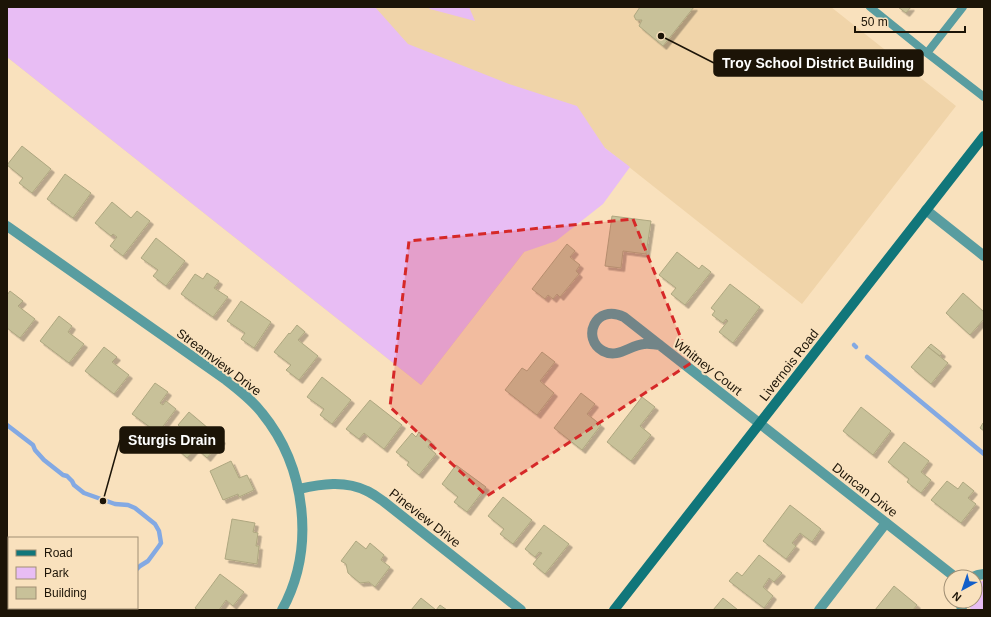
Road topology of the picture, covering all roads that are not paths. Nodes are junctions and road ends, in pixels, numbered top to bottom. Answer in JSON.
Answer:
{"nodes":[{"id":1,"x":870,"y":7,"type":"edge"},
{"id":2,"x":963,"y":7,"type":"edge"},
{"id":3,"x":927,"y":53,"type":"junction"},
{"id":4,"x":984,"y":97,"type":"edge"},
{"id":5,"x":984,"y":136,"type":"edge"},
{"id":6,"x":926,"y":210,"type":"junction"},
{"id":7,"x":7,"y":226,"type":"edge"},
{"id":8,"x":984,"y":256,"type":"edge"},
{"id":9,"x":660,"y":346,"type":"junction"},
{"id":10,"x":760,"y":424,"type":"junction"},
{"id":11,"x":299,"y":489,"type":"junction"},
{"id":12,"x":886,"y":523,"type":"junction"},
{"id":13,"x":945,"y":569,"type":"edge"},
{"id":14,"x":282,"y":610,"type":"edge"},
{"id":15,"x":521,"y":610,"type":"edge"},
{"id":16,"x":614,"y":610,"type":"edge"},
{"id":17,"x":819,"y":610,"type":"edge"}],
"edges":[{"from":1,"to":3,"type":"lane"},
{"from":2,"to":3,"type":"lane"},
{"from":3,"to":4,"type":"lane"},
{"from":5,"to":6,"type":"main road","name":"Livernois Road"},
{"from":6,"to":8,"type":"street"},
{"from":6,"to":10,"type":"main road","name":"Livernois Road"},
{"from":7,"to":11,"type":"street","name":"Streamview Drive"},
{"from":9,"to":9,"type":"street","name":"Whitney Court"},
{"from":9,"to":10,"type":"street","name":"Whitney Court"},
{"from":10,"to":12,"type":"street","name":"Duncan Drive"},
{"from":10,"to":16,"type":"main road","name":"Livernois Road"},
{"from":11,"to":14,"type":"street","name":"Streamview Drive"},
{"from":11,"to":15,"type":"street","name":"Pineview Drive"},
{"from":12,"to":13,"type":"street","name":"Duncan Drive"},
{"from":12,"to":17,"type":"street"}]}
